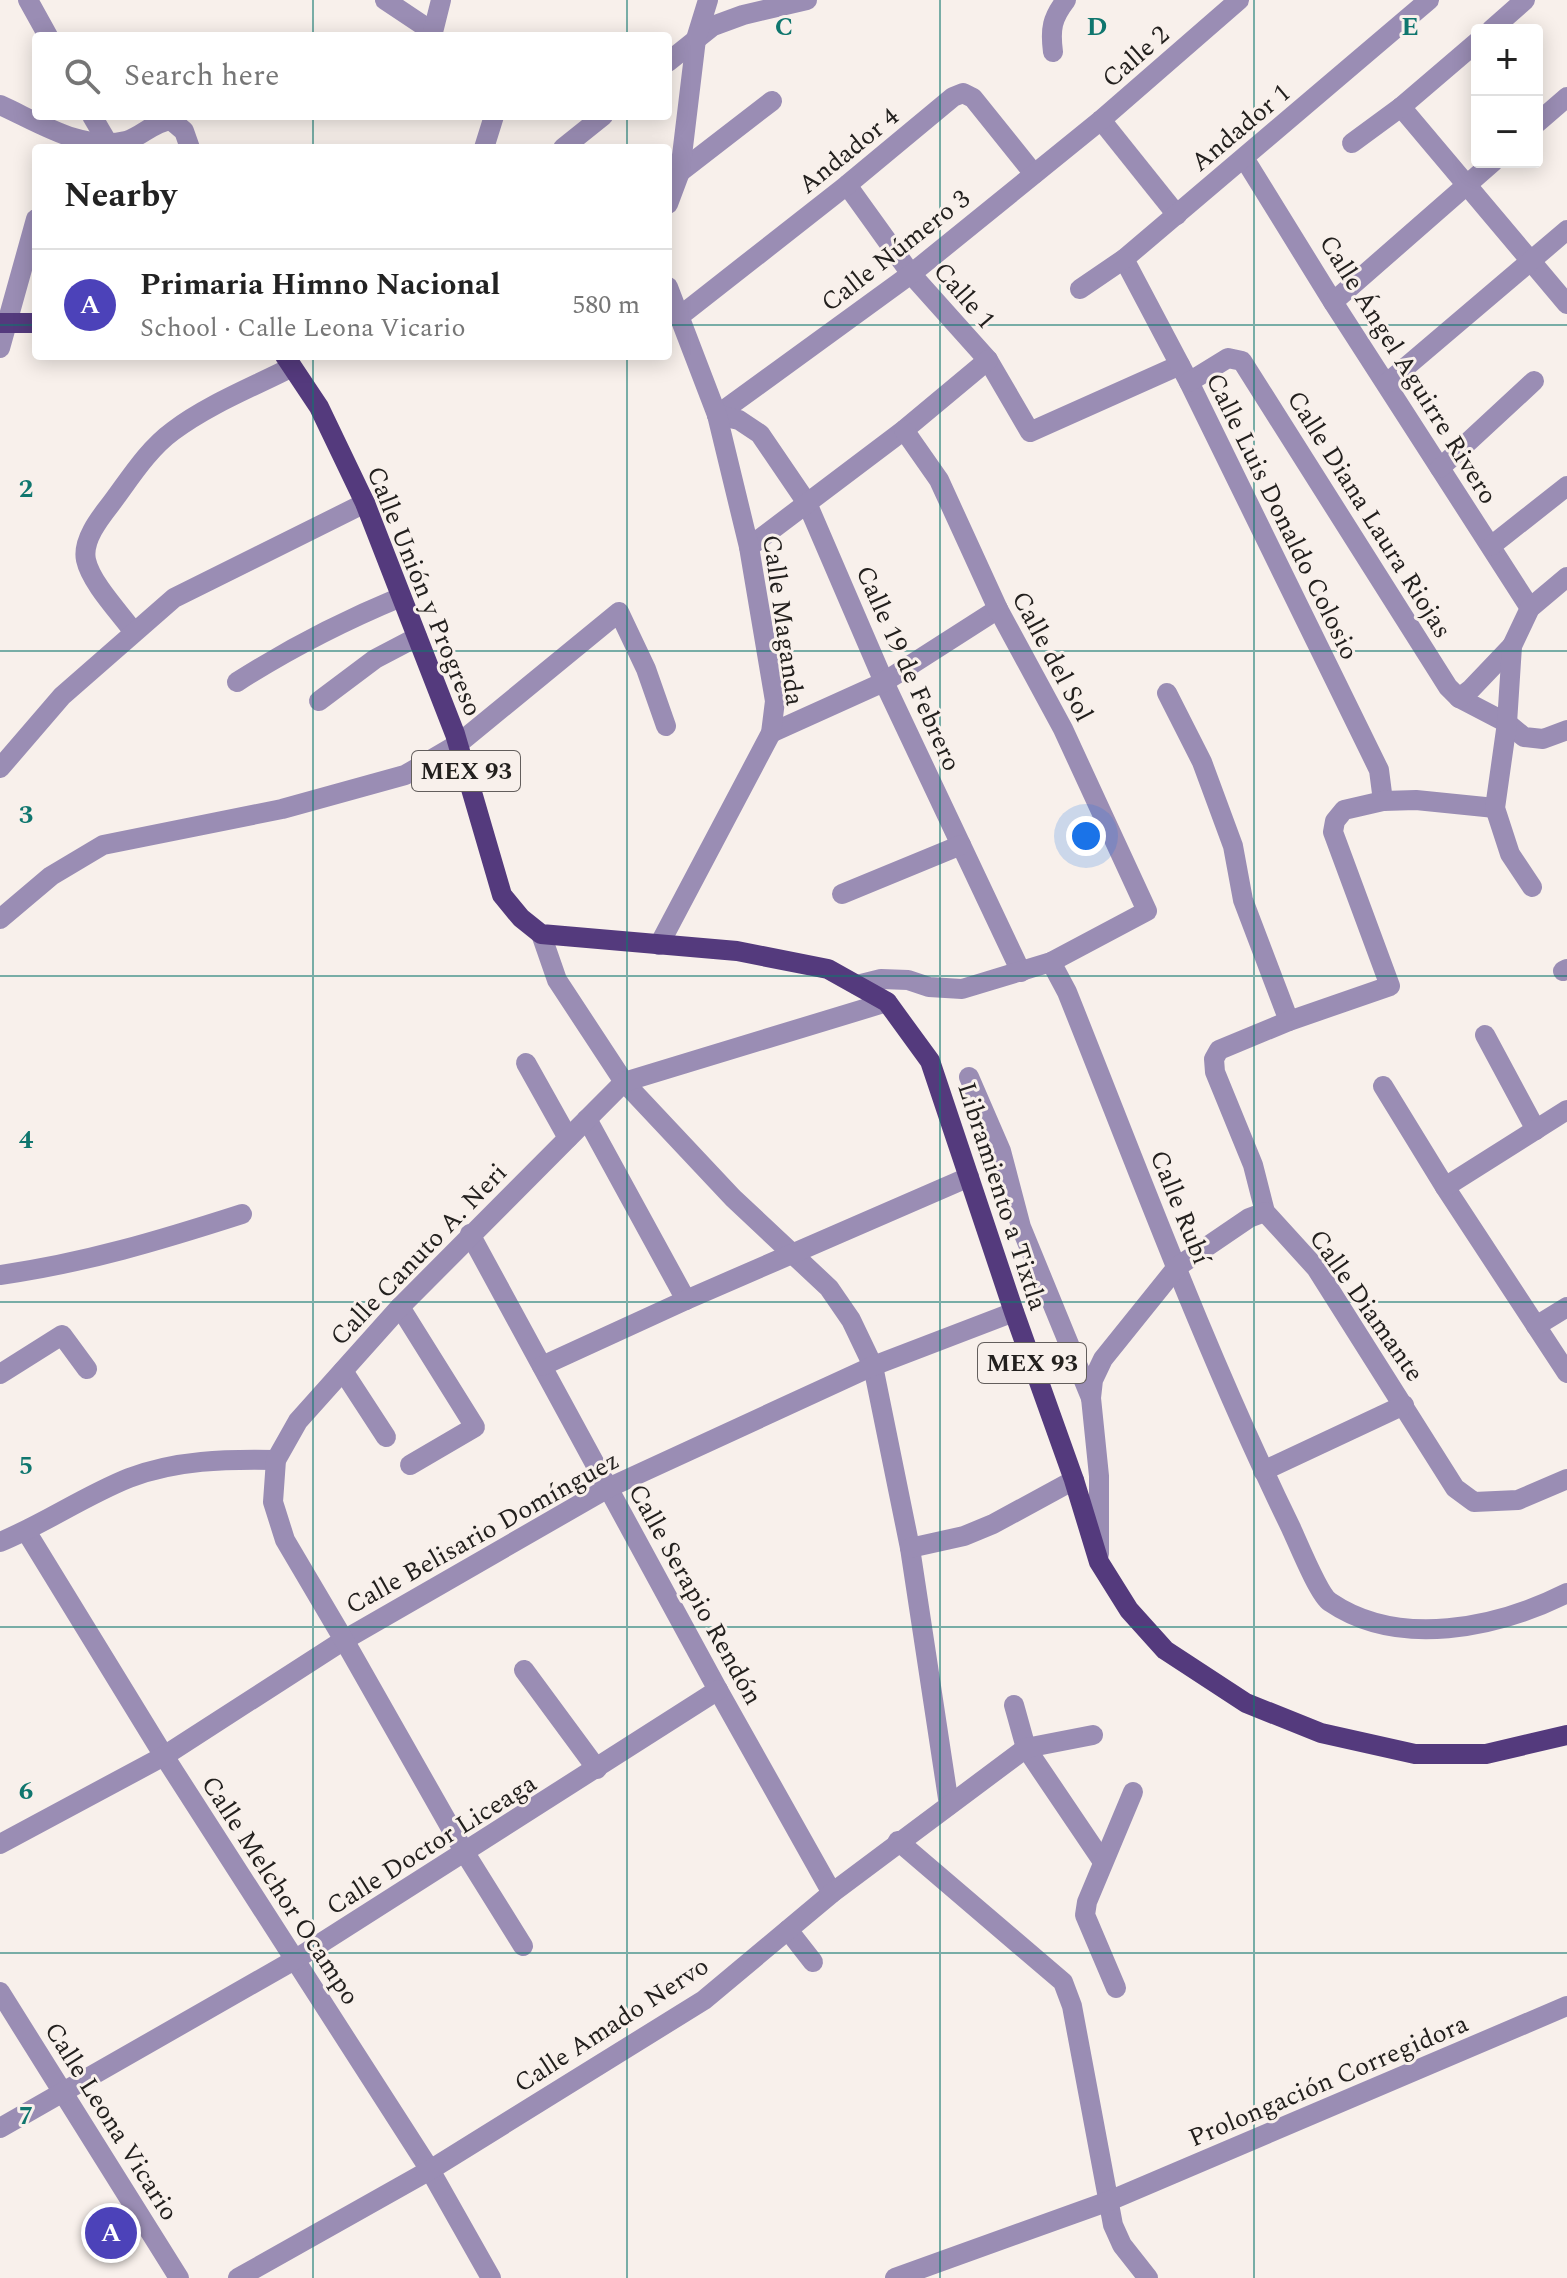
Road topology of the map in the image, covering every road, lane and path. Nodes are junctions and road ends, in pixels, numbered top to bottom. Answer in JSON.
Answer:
{"nodes":[{"id":1,"x":28,"y":0,"type":"edge"},
{"id":2,"x":385,"y":0,"type":"edge"},
{"id":3,"x":441,"y":0,"type":"edge"},
{"id":4,"x":708,"y":0,"type":"edge"},
{"id":5,"x":807,"y":0,"type":"edge"},
{"id":6,"x":1066,"y":0,"type":"edge"},
{"id":7,"x":1239,"y":0,"type":"edge"},
{"id":8,"x":1429,"y":0,"type":"edge"},
{"id":9,"x":1525,"y":0,"type":"edge"},
{"id":10,"x":1498,"y":24,"type":"edge"},
{"id":11,"x":46,"y":32,"type":"edge"},
{"id":12,"x":429,"y":32,"type":"edge"},
{"id":13,"x":433,"y":32,"type":"edge"},
{"id":14,"x":696,"y":39,"type":"junction"},
{"id":15,"x":1471,"y":47,"type":"edge"},
{"id":16,"x":1053,"y":52,"type":"dead end"},
{"id":17,"x":672,"y":59,"type":"edge"},
{"id":18,"x":1567,"y":97,"type":"edge"},
{"id":19,"x":772,"y":101,"type":"dead end"},
{"id":20,"x":0,"y":105,"type":"edge"},
{"id":21,"x":1401,"y":107,"type":"junction"},
{"id":22,"x":1543,"y":118,"type":"edge"},
{"id":23,"x":94,"y":120,"type":"edge"},
{"id":24,"x":493,"y":120,"type":"edge"},
{"id":25,"x":598,"y":120,"type":"edge"},
{"id":26,"x":1101,"y":120,"type":"junction"},
{"id":27,"x":184,"y":129,"type":"edge"},
{"id":28,"x":57,"y":140,"type":"edge"},
{"id":29,"x":1352,"y":143,"type":"dead end"},
{"id":30,"x":100,"y":144,"type":"edge"},
{"id":31,"x":108,"y":144,"type":"edge"},
{"id":32,"x":113,"y":144,"type":"edge"},
{"id":33,"x":485,"y":144,"type":"edge"},
{"id":34,"x":568,"y":144,"type":"edge"},
{"id":35,"x":1244,"y":158,"type":"junction"},
{"id":36,"x":1486,"y":168,"type":"edge"},
{"id":37,"x":680,"y":172,"type":"junction"},
{"id":38,"x":1034,"y":174,"type":"junction"},
{"id":39,"x":1468,"y":184,"type":"junction"},
{"id":40,"x":847,"y":185,"type":"junction"},
{"id":41,"x":672,"y":193,"type":"edge"},
{"id":42,"x":1177,"y":215,"type":"junction"},
{"id":43,"x":1567,"y":230,"type":"edge"},
{"id":44,"x":32,"y":232,"type":"edge"},
{"id":45,"x":1124,"y":259,"type":"junction"},
{"id":46,"x":1531,"y":261,"type":"junction"},
{"id":47,"x":911,"y":274,"type":"junction"},
{"id":48,"x":1080,"y":289,"type":"dead end"},
{"id":49,"x":672,"y":297,"type":"edge"},
{"id":50,"x":1333,"y":302,"type":"junction"},
{"id":51,"x":1567,"y":304,"type":"edge"},
{"id":52,"x":680,"y":316,"type":"junction"},
{"id":53,"x":4,"y":322,"type":"edge"},
{"id":54,"x":32,"y":323,"type":"edge"},
{"id":55,"x":0,"y":348,"type":"edge"},
{"id":56,"x":988,"y":360,"type":"junction"},
{"id":57,"x":289,"y":361,"type":"edge"},
{"id":58,"x":1184,"y":374,"type":"junction"},
{"id":59,"x":1534,"y":381,"type":"dead end"},
{"id":60,"x":1387,"y":383,"type":"junction"},
{"id":61,"x":717,"y":415,"type":"junction"},
{"id":62,"x":904,"y":430,"type":"junction"},
{"id":63,"x":1440,"y":468,"type":"junction"},
{"id":64,"x":1567,"y":486,"type":"edge"},
{"id":65,"x":365,"y":503,"type":"junction"},
{"id":66,"x":807,"y":503,"type":"junction"},
{"id":67,"x":1491,"y":546,"type":"junction"},
{"id":68,"x":749,"y":547,"type":"junction"},
{"id":69,"x":1567,"y":577,"type":"edge"},
{"id":70,"x":401,"y":597,"type":"junction"},
{"id":71,"x":1530,"y":608,"type":"junction"},
{"id":72,"x":998,"y":609,"type":"junction"},
{"id":73,"x":133,"y":631,"type":"junction"},
{"id":74,"x":417,"y":637,"type":"junction"},
{"id":75,"x":1512,"y":646,"type":"junction"},
{"id":76,"x":237,"y":682,"type":"dead end"},
{"id":77,"x":884,"y":682,"type":"junction"},
{"id":78,"x":1167,"y":693,"type":"dead end"},
{"id":79,"x":1459,"y":698,"type":"junction"},
{"id":80,"x":319,"y":701,"type":"dead end"},
{"id":81,"x":1507,"y":723,"type":"junction"},
{"id":82,"x":666,"y":726,"type":"dead end"},
{"id":83,"x":1567,"y":730,"type":"edge"},
{"id":84,"x":771,"y":733,"type":"junction"},
{"id":85,"x":458,"y":744,"type":"junction"},
{"id":86,"x":1,"y":767,"type":"edge"},
{"id":87,"x":1383,"y":801,"type":"junction"},
{"id":88,"x":1495,"y":808,"type":"junction"},
{"id":89,"x":961,"y":845,"type":"junction"},
{"id":90,"x":1532,"y":887,"type":"dead end"},
{"id":91,"x":842,"y":894,"type":"dead end"},
{"id":92,"x":0,"y":919,"type":"edge"},
{"id":93,"x":541,"y":934,"type":"junction"},
{"id":94,"x":659,"y":945,"type":"junction"},
{"id":95,"x":1051,"y":962,"type":"junction"},
{"id":96,"x":1021,"y":972,"type":"junction"},
{"id":97,"x":857,"y":985,"type":"junction"},
{"id":98,"x":887,"y":1002,"type":"junction"},
{"id":99,"x":1289,"y":1021,"type":"junction"},
{"id":100,"x":1485,"y":1035,"type":"dead end"},
{"id":101,"x":526,"y":1063,"type":"dead end"},
{"id":102,"x":969,"y":1077,"type":"dead end"},
{"id":103,"x":624,"y":1082,"type":"junction"},
{"id":104,"x":1383,"y":1086,"type":"dead end"},
{"id":105,"x":1567,"y":1110,"type":"edge"},
{"id":106,"x":587,"y":1119,"type":"junction"},
{"id":107,"x":1536,"y":1130,"type":"junction"},
{"id":108,"x":568,"y":1138,"type":"junction"},
{"id":109,"x":969,"y":1177,"type":"junction"},
{"id":110,"x":1445,"y":1187,"type":"junction"},
{"id":111,"x":1265,"y":1212,"type":"junction"},
{"id":112,"x":242,"y":1214,"type":"dead end"},
{"id":113,"x":470,"y":1234,"type":"junction"},
{"id":114,"x":794,"y":1254,"type":"junction"},
{"id":115,"x":1177,"y":1267,"type":"junction"},
{"id":116,"x":0,"y":1275,"type":"edge"},
{"id":117,"x":686,"y":1300,"type":"junction"},
{"id":118,"x":400,"y":1307,"type":"junction"},
{"id":119,"x":1567,"y":1307,"type":"edge"},
{"id":120,"x":1014,"y":1312,"type":"junction"},
{"id":121,"x":1536,"y":1326,"type":"junction"},
{"id":122,"x":542,"y":1366,"type":"junction"},
{"id":123,"x":873,"y":1366,"type":"junction"},
{"id":124,"x":87,"y":1369,"type":"dead end"},
{"id":125,"x":343,"y":1371,"type":"junction"},
{"id":126,"x":1567,"y":1373,"type":"edge"},
{"id":127,"x":0,"y":1374,"type":"edge"},
{"id":128,"x":1091,"y":1398,"type":"junction"},
{"id":129,"x":1404,"y":1405,"type":"junction"},
{"id":130,"x":386,"y":1437,"type":"dead end"},
{"id":131,"x":276,"y":1460,"type":"junction"},
{"id":132,"x":410,"y":1465,"type":"dead end"},
{"id":133,"x":1263,"y":1471,"type":"junction"},
{"id":134,"x":1567,"y":1479,"type":"edge"},
{"id":135,"x":1074,"y":1480,"type":"junction"},
{"id":136,"x":608,"y":1488,"type":"junction"},
{"id":137,"x":26,"y":1531,"type":"junction"},
{"id":138,"x":0,"y":1542,"type":"edge"},
{"id":139,"x":910,"y":1548,"type":"junction"},
{"id":140,"x":1099,"y":1562,"type":"junction"},
{"id":141,"x":1567,"y":1593,"type":"edge"},
{"id":142,"x":344,"y":1640,"type":"junction"},
{"id":143,"x":524,"y":1670,"type":"dead end"},
{"id":144,"x":718,"y":1690,"type":"junction"},
{"id":145,"x":1014,"y":1705,"type":"dead end"},
{"id":146,"x":1093,"y":1735,"type":"dead end"},
{"id":147,"x":1567,"y":1735,"type":"edge"},
{"id":148,"x":1026,"y":1748,"type":"junction"},
{"id":149,"x":164,"y":1756,"type":"junction"},
{"id":150,"x":597,"y":1769,"type":"junction"},
{"id":151,"x":1133,"y":1792,"type":"dead end"},
{"id":152,"x":949,"y":1805,"type":"junction"},
{"id":153,"x":898,"y":1841,"type":"junction"},
{"id":154,"x":0,"y":1844,"type":"edge"},
{"id":155,"x":465,"y":1853,"type":"junction"},
{"id":156,"x":1103,"y":1862,"type":"junction"},
{"id":157,"x":832,"y":1893,"type":"junction"},
{"id":158,"x":788,"y":1930,"type":"junction"},
{"id":159,"x":523,"y":1946,"type":"dead end"},
{"id":160,"x":296,"y":1959,"type":"junction"},
{"id":161,"x":813,"y":1962,"type":"dead end"},
{"id":162,"x":1116,"y":1988,"type":"dead end"},
{"id":163,"x":0,"y":1992,"type":"edge"},
{"id":164,"x":1567,"y":2006,"type":"edge"},
{"id":165,"x":63,"y":2092,"type":"junction"},
{"id":166,"x":0,"y":2128,"type":"edge"},
{"id":167,"x":430,"y":2170,"type":"junction"},
{"id":168,"x":1109,"y":2201,"type":"junction"},
{"id":169,"x":179,"y":2278,"type":"edge"},
{"id":170,"x":238,"y":2278,"type":"edge"},
{"id":171,"x":491,"y":2278,"type":"edge"},
{"id":172,"x":895,"y":2278,"type":"edge"},
{"id":173,"x":1148,"y":2278,"type":"edge"}],
"edges":[{"from":1,"to":11,"type":"street"},
{"from":2,"to":12,"type":"street"},
{"from":3,"to":13,"type":"street"},
{"from":4,"to":14,"type":"street"},
{"from":5,"to":14,"type":"street"},
{"from":6,"to":16,"type":"street"},
{"from":7,"to":26,"type":"street","name":"Calle 2"},
{"from":8,"to":35,"type":"street","name":"Andador 1"},
{"from":9,"to":10,"type":"street"},
{"from":14,"to":17,"type":"street"},
{"from":14,"to":37,"type":"street"},
{"from":15,"to":21,"type":"street"},
{"from":18,"to":22,"type":"street"},
{"from":19,"to":37,"type":"street"},
{"from":20,"to":28,"type":"street"},
{"from":21,"to":29,"type":"street"},
{"from":21,"to":39,"type":"street"},
{"from":23,"to":31,"type":"street"},
{"from":24,"to":33,"type":"street"},
{"from":25,"to":34,"type":"street"},
{"from":26,"to":38,"type":"street","name":"Calle Número 3"},
{"from":26,"to":42,"type":"street"},
{"from":27,"to":32,"type":"street"},
{"from":28,"to":30,"type":"street"},
{"from":35,"to":42,"type":"street","name":"Andador 1"},
{"from":35,"to":50,"type":"street","name":"Calle Ángel Aguirre Rivero"},
{"from":36,"to":39,"type":"street"},
{"from":37,"to":41,"type":"street"},
{"from":38,"to":40,"type":"street","name":"Andador 4"},
{"from":38,"to":47,"type":"street","name":"Calle Número 3"},
{"from":39,"to":46,"type":"street"},
{"from":39,"to":50,"type":"street"},
{"from":40,"to":47,"type":"street","name":"Calle 1"},
{"from":40,"to":52,"type":"street","name":"Andador 4"},
{"from":42,"to":45,"type":"street","name":"Andador 1"},
{"from":43,"to":46,"type":"street"},
{"from":44,"to":53,"type":"street"},
{"from":45,"to":48,"type":"street","name":"Andador 1"},
{"from":45,"to":58,"type":"street","name":"Calle Luis Donaldo Colosio"},
{"from":46,"to":51,"type":"street"},
{"from":46,"to":60,"type":"street"},
{"from":47,"to":56,"type":"street","name":"Calle 1"},
{"from":47,"to":61,"type":"street","name":"Calle Número 3"},
{"from":49,"to":52,"type":"street","name":"Calle Maganda"},
{"from":50,"to":60,"type":"street","name":"Calle Ángel Aguirre Rivero"},
{"from":52,"to":61,"type":"street","name":"Calle Maganda"},
{"from":53,"to":54,"type":"main road"},
{"from":53,"to":55,"type":"street"},
{"from":56,"to":58,"type":"street","name":"Calle Diana Laura Riojas"},
{"from":56,"to":62,"type":"street"},
{"from":57,"to":65,"type":"main road","name":"Calle Unión y Progreso","number":"MEX 93"},
{"from":57,"to":73,"type":"street"},
{"from":58,"to":79,"type":"street","name":"Calle Diana Laura Riojas"},
{"from":58,"to":87,"type":"street","name":"Calle Luis Donaldo Colosio"},
{"from":59,"to":63,"type":"street"},
{"from":60,"to":63,"type":"street","name":"Calle Ángel Aguirre Rivero"},
{"from":61,"to":66,"type":"street","name":"Calle 19 de Febrero"},
{"from":61,"to":68,"type":"street","name":"Calle Maganda"},
{"from":62,"to":66,"type":"street"},
{"from":62,"to":72,"type":"street","name":"Calle del Sol"},
{"from":63,"to":67,"type":"street","name":"Calle Ángel Aguirre Rivero"},
{"from":64,"to":67,"type":"street"},
{"from":65,"to":70,"type":"main road","name":"Calle Unión y Progreso","number":"MEX 93"},
{"from":65,"to":73,"type":"street"},
{"from":66,"to":68,"type":"street"},
{"from":66,"to":77,"type":"street","name":"Calle 19 de Febrero"},
{"from":67,"to":71,"type":"street","name":"Calle Ángel Aguirre Rivero"},
{"from":68,"to":84,"type":"street","name":"Calle Maganda"},
{"from":69,"to":71,"type":"street"},
{"from":70,"to":74,"type":"main road","name":"Calle Unión y Progreso","number":"MEX 93"},
{"from":70,"to":76,"type":"street"},
{"from":71,"to":75,"type":"street"},
{"from":72,"to":77,"type":"street"},
{"from":72,"to":95,"type":"street","name":"Calle del Sol"},
{"from":73,"to":86,"type":"street"},
{"from":74,"to":80,"type":"street"},
{"from":74,"to":85,"type":"main road","name":"Calle Unión y Progreso","number":"MEX 93"},
{"from":75,"to":79,"type":"street"},
{"from":75,"to":81,"type":"street"},
{"from":77,"to":84,"type":"street"},
{"from":77,"to":89,"type":"street","name":"Calle 19 de Febrero"},
{"from":78,"to":99,"type":"street"},
{"from":79,"to":81,"type":"street","name":"Calle Diana Laura Riojas"},
{"from":81,"to":83,"type":"street","name":"Calle Diana Laura Riojas"},
{"from":81,"to":88,"type":"street"},
{"from":82,"to":85,"type":"street"},
{"from":84,"to":94,"type":"street","name":"Calle Maganda"},
{"from":85,"to":92,"type":"street"},
{"from":85,"to":93,"type":"main road","name":"Calle Unión y Progreso","number":"MEX 93"},
{"from":87,"to":88,"type":"street"},
{"from":87,"to":99,"type":"street"},
{"from":88,"to":90,"type":"street"},
{"from":89,"to":91,"type":"street"},
{"from":89,"to":96,"type":"street","name":"Calle 19 de Febrero"},
{"from":93,"to":94,"type":"main road","name":"Libramiento a Tixtla","number":"MEX 93"},
{"from":93,"to":103,"type":"street"},
{"from":94,"to":97,"type":"main road","name":"Libramiento a Tixtla","number":"MEX 93"},
{"from":95,"to":96,"type":"street"},
{"from":95,"to":115,"type":"street","name":"Calle Rubí"},
{"from":96,"to":97,"type":"street"},
{"from":97,"to":98,"type":"main road","name":"Libramiento a Tixtla","number":"MEX 93"},
{"from":98,"to":103,"type":"street","name":"Calle Canuto A. Neri"},
{"from":98,"to":109,"type":"main road","name":"Libramiento a Tixtla","number":"MEX 93"},
{"from":99,"to":111,"type":"street"},
{"from":100,"to":107,"type":"street"},
{"from":101,"to":108,"type":"street"},
{"from":102,"to":128,"type":"street"},
{"from":103,"to":106,"type":"street","name":"Calle Canuto A. Neri"},
{"from":103,"to":114,"type":"street"},
{"from":104,"to":110,"type":"street"},
{"from":105,"to":107,"type":"street"},
{"from":106,"to":108,"type":"street","name":"Calle Canuto A. Neri"},
{"from":106,"to":117,"type":"street"},
{"from":107,"to":110,"type":"street"},
{"from":108,"to":113,"type":"street","name":"Calle Canuto A. Neri"},
{"from":109,"to":114,"type":"street"},
{"from":109,"to":120,"type":"main road","name":"Libramiento a Tixtla","number":"MEX 93"},
{"from":110,"to":121,"type":"street"},
{"from":111,"to":115,"type":"street"},
{"from":111,"to":129,"type":"street","name":"Calle Diamante"},
{"from":112,"to":116,"type":"street"},
{"from":113,"to":118,"type":"street","name":"Calle Canuto A. Neri"},
{"from":113,"to":122,"type":"street","name":"Calle Serapio Rendón"},
{"from":114,"to":117,"type":"street"},
{"from":114,"to":123,"type":"street"},
{"from":115,"to":128,"type":"street"},
{"from":115,"to":133,"type":"street","name":"Calle Rubí"},
{"from":117,"to":122,"type":"street"},
{"from":118,"to":125,"type":"street","name":"Calle Canuto A. Neri"},
{"from":118,"to":132,"type":"street"},
{"from":119,"to":121,"type":"street"},
{"from":120,"to":123,"type":"street","name":"Calle Belisario Domínguez"},
{"from":120,"to":135,"type":"main road","name":"Libramiento a Tixtla","number":"MEX 93"},
{"from":121,"to":126,"type":"street"},
{"from":122,"to":136,"type":"street","name":"Calle Serapio Rendón"},
{"from":123,"to":136,"type":"street","name":"Calle Belisario Domínguez"},
{"from":123,"to":139,"type":"street"},
{"from":124,"to":127,"type":"street"},
{"from":125,"to":130,"type":"street"},
{"from":125,"to":131,"type":"street","name":"Calle Canuto A. Neri"},
{"from":128,"to":140,"type":"street"},
{"from":129,"to":133,"type":"street"},
{"from":129,"to":134,"type":"street","name":"Calle Diamante"},
{"from":131,"to":137,"type":"street"},
{"from":131,"to":142,"type":"street"},
{"from":133,"to":141,"type":"street","name":"Calle Rubí"},
{"from":135,"to":139,"type":"street"},
{"from":135,"to":140,"type":"main road","name":"Libramiento a Tixtla","number":"MEX 93"},
{"from":136,"to":142,"type":"street","name":"Calle Belisario Domínguez"},
{"from":136,"to":144,"type":"street","name":"Calle Serapio Rendón"},
{"from":137,"to":138,"type":"street"},
{"from":137,"to":149,"type":"street","name":"Calle Melchor Ocampo"},
{"from":139,"to":152,"type":"street"},
{"from":140,"to":147,"type":"main road","name":"Libramiento a Tixtla","number":"MEX 93"},
{"from":142,"to":149,"type":"street","name":"Calle Belisario Domínguez"},
{"from":142,"to":155,"type":"street"},
{"from":143,"to":150,"type":"street"},
{"from":144,"to":150,"type":"street","name":"Calle Doctor Liceaga"},
{"from":144,"to":157,"type":"street","name":"Calle Serapio Rendón"},
{"from":145,"to":148,"type":"street"},
{"from":146,"to":148,"type":"street"},
{"from":148,"to":152,"type":"street","name":"Calle Amado Nervo"},
{"from":148,"to":156,"type":"street"},
{"from":149,"to":154,"type":"street","name":"Calle Belisario Domínguez"},
{"from":149,"to":160,"type":"street","name":"Calle Melchor Ocampo"},
{"from":150,"to":155,"type":"street","name":"Calle Doctor Liceaga"},
{"from":151,"to":156,"type":"street"},
{"from":152,"to":153,"type":"street","name":"Calle Amado Nervo"},
{"from":153,"to":157,"type":"street","name":"Calle Amado Nervo"},
{"from":153,"to":168,"type":"street"},
{"from":155,"to":159,"type":"street"},
{"from":155,"to":160,"type":"street","name":"Calle Doctor Liceaga"},
{"from":156,"to":162,"type":"street"},
{"from":157,"to":158,"type":"street","name":"Calle Amado Nervo"},
{"from":158,"to":161,"type":"street"},
{"from":158,"to":167,"type":"street","name":"Calle Amado Nervo"},
{"from":160,"to":165,"type":"street","name":"Calle Doctor Liceaga"},
{"from":160,"to":167,"type":"street","name":"Calle Melchor Ocampo"},
{"from":163,"to":165,"type":"street","name":"Calle Leona Vicario"},
{"from":164,"to":168,"type":"street","name":"Prolongación Corregidora"},
{"from":165,"to":166,"type":"street","name":"Calle Doctor Liceaga"},
{"from":165,"to":169,"type":"street","name":"Calle Leona Vicario"},
{"from":167,"to":170,"type":"street","name":"Calle Amado Nervo"},
{"from":167,"to":171,"type":"street","name":"Calle Melchor Ocampo"},
{"from":168,"to":172,"type":"street","name":"Prolongación Corregidora"},
{"from":168,"to":173,"type":"street"}]}
